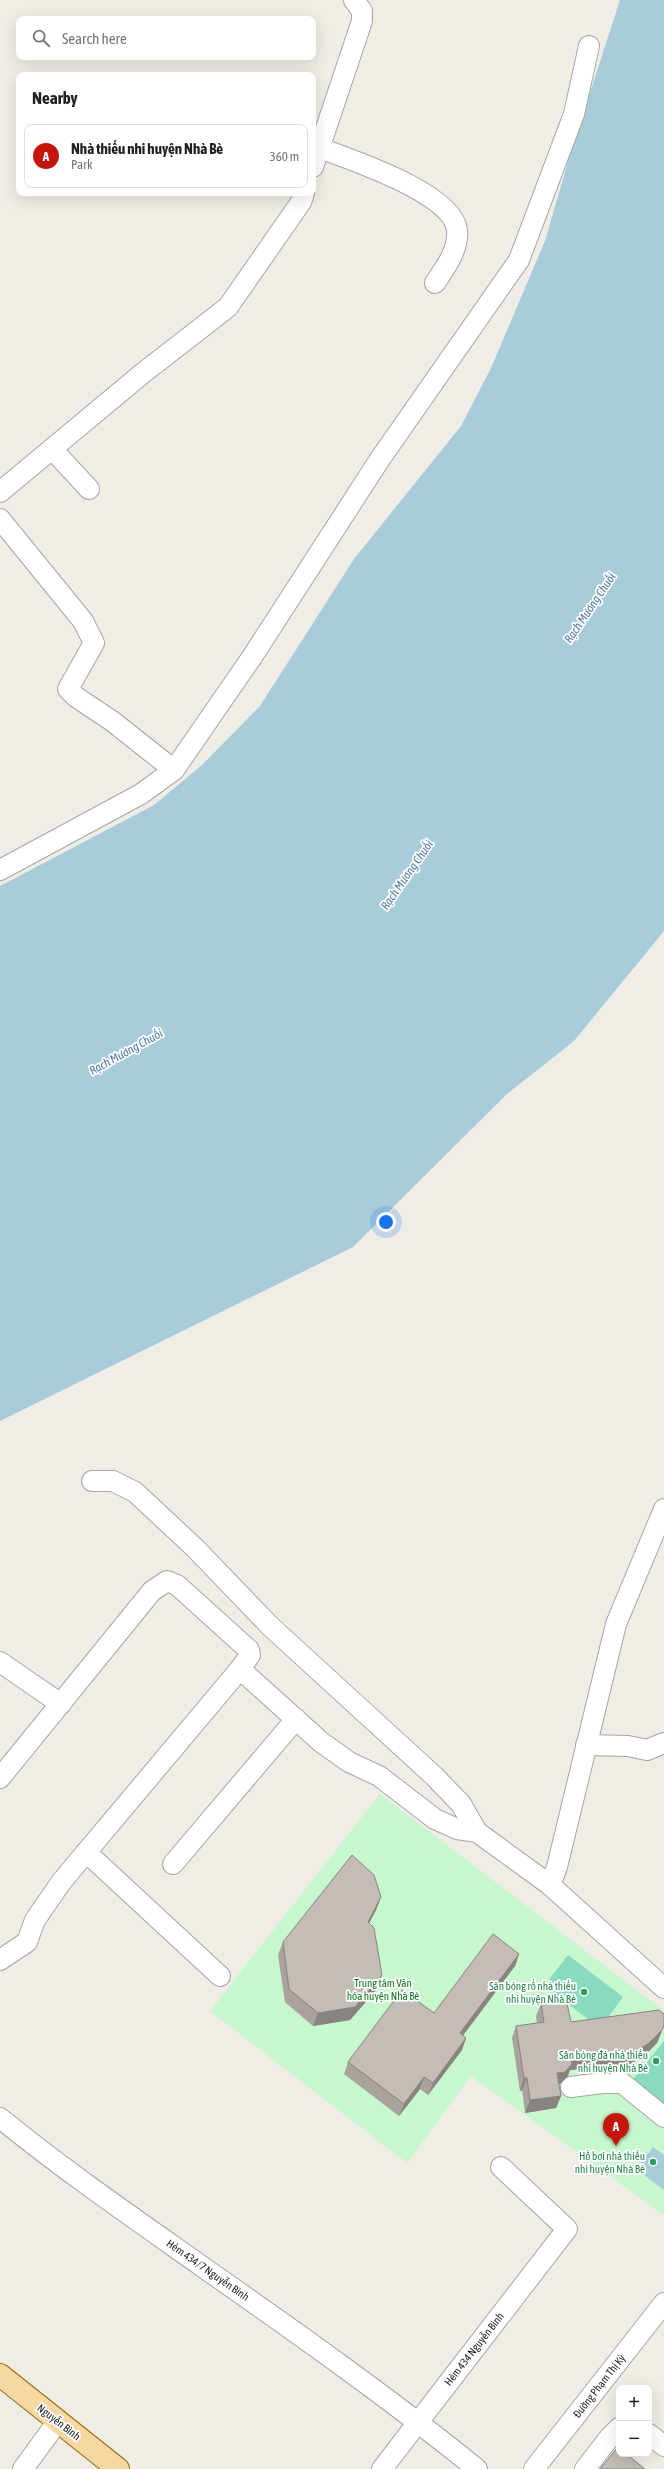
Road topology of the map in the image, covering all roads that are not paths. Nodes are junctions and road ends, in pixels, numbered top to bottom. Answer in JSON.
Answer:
{"nodes":[{"id":1,"x":354,"y":0,"type":"edge"},
{"id":2,"x":589,"y":46,"type":"dead end"},
{"id":3,"x":320,"y":148,"type":"junction"},
{"id":4,"x":316,"y":159,"type":"edge"},
{"id":5,"x":303,"y":196,"type":"edge"},
{"id":6,"x":436,"y":283,"type":"dead end"},
{"id":7,"x":52,"y":449,"type":"junction"},
{"id":8,"x":89,"y":489,"type":"dead end"},
{"id":9,"x":0,"y":492,"type":"edge"},
{"id":10,"x":0,"y":519,"type":"edge"},
{"id":11,"x":174,"y":770,"type":"junction"},
{"id":12,"x":0,"y":870,"type":"edge"},
{"id":13,"x":92,"y":1481,"type":"dead end"},
{"id":14,"x":664,"y":1509,"type":"edge"},
{"id":15,"x":0,"y":1662,"type":"edge"},
{"id":16,"x":240,"y":1669,"type":"junction"},
{"id":17,"x":61,"y":1704,"type":"junction"},
{"id":18,"x":296,"y":1719,"type":"junction"},
{"id":19,"x":664,"y":1742,"type":"edge"},
{"id":20,"x":586,"y":1745,"type":"junction"},
{"id":21,"x":0,"y":1778,"type":"edge"},
{"id":22,"x":478,"y":1832,"type":"junction"},
{"id":23,"x":86,"y":1852,"type":"junction"},
{"id":24,"x":172,"y":1864,"type":"dead end"},
{"id":25,"x":550,"y":1885,"type":"junction"},
{"id":26,"x":0,"y":1960,"type":"edge"},
{"id":27,"x":220,"y":1976,"type":"dead end"},
{"id":28,"x":664,"y":1988,"type":"edge"},
{"id":29,"x":571,"y":2088,"type":"dead end"},
{"id":30,"x":664,"y":2117,"type":"edge"},
{"id":31,"x":0,"y":2118,"type":"edge"},
{"id":32,"x":501,"y":2167,"type":"dead end"},
{"id":33,"x":664,"y":2303,"type":"edge"},
{"id":34,"x":0,"y":2375,"type":"edge"},
{"id":35,"x":58,"y":2421,"type":"junction"},
{"id":36,"x":418,"y":2421,"type":"junction"},
{"id":37,"x":616,"y":2431,"type":"edge"},
{"id":38,"x":652,"y":2436,"type":"edge"},
{"id":39,"x":664,"y":2446,"type":"edge"},
{"id":40,"x":23,"y":2469,"type":"edge"},
{"id":41,"x":118,"y":2469,"type":"edge"},
{"id":42,"x":382,"y":2469,"type":"edge"},
{"id":43,"x":477,"y":2469,"type":"edge"},
{"id":44,"x":534,"y":2469,"type":"edge"},
{"id":45,"x":585,"y":2469,"type":"edge"}],
"edges":[{"from":1,"to":3,"type":"street"},
{"from":2,"to":11,"type":"street"},
{"from":3,"to":4,"type":"street"},
{"from":3,"to":6,"type":"street"},
{"from":5,"to":7,"type":"street"},
{"from":7,"to":8,"type":"street"},
{"from":7,"to":9,"type":"street"},
{"from":10,"to":11,"type":"street"},
{"from":11,"to":12,"type":"street"},
{"from":13,"to":22,"type":"street"},
{"from":14,"to":20,"type":"street"},
{"from":15,"to":17,"type":"street"},
{"from":16,"to":17,"type":"street"},
{"from":16,"to":18,"type":"street"},
{"from":16,"to":23,"type":"street"},
{"from":17,"to":21,"type":"street"},
{"from":18,"to":22,"type":"street"},
{"from":18,"to":24,"type":"street"},
{"from":19,"to":20,"type":"street"},
{"from":20,"to":25,"type":"street"},
{"from":22,"to":25,"type":"street"},
{"from":23,"to":26,"type":"street"},
{"from":23,"to":27,"type":"street"},
{"from":25,"to":28,"type":"street"},
{"from":29,"to":30,"type":"street"},
{"from":31,"to":36,"type":"street","name":"Hẻm 434/7 Nguyễn Bình"},
{"from":32,"to":36,"type":"street","name":"Hẻm 434 Nguyễn Bình"},
{"from":33,"to":44,"type":"street","name":"Đường Phạm Thị Kỳ"},
{"from":34,"to":35,"type":"main road","name":"Nguyễn Bình"},
{"from":35,"to":40,"type":"street"},
{"from":35,"to":41,"type":"main road","name":"Nguyễn Bình"},
{"from":36,"to":42,"type":"street","name":"Hẻm 434 Nguyễn Bình"},
{"from":36,"to":43,"type":"street","name":"Hẻm 434/7 Nguyễn Bình"},
{"from":37,"to":45,"type":"street"},
{"from":38,"to":39,"type":"street"}]}
